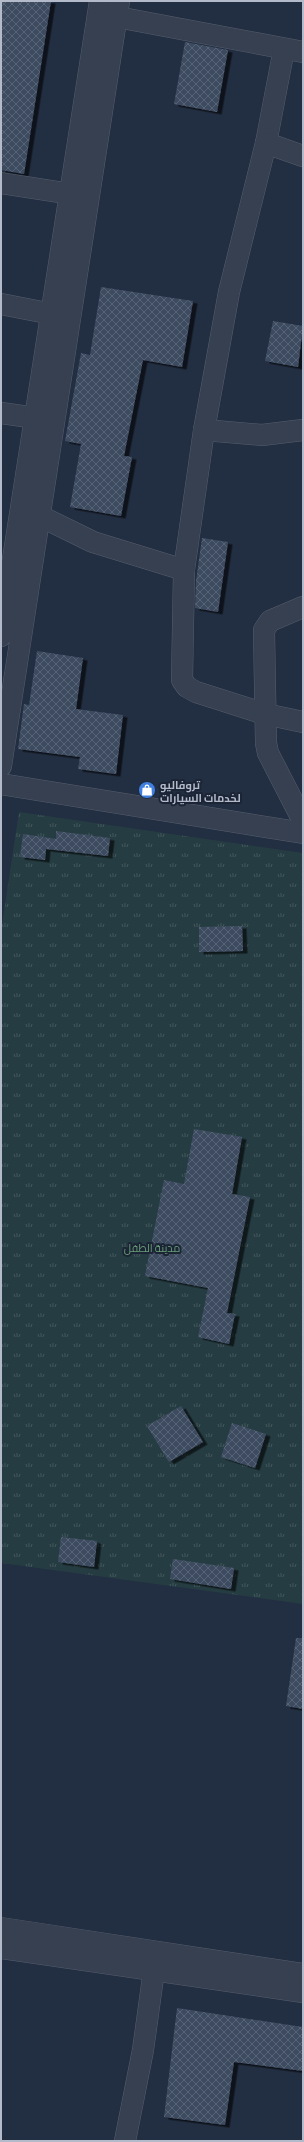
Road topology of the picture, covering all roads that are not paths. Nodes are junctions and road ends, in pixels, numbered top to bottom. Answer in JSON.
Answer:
{"nodes":[{"id":1,"x":100,"y":1,"type":"edge"},
{"id":2,"x":118,"y":9,"type":"edge"},
{"id":3,"x":298,"y":48,"type":"edge"},
{"id":4,"x":266,"y":143,"type":"junction"},
{"id":5,"x":303,"y":156,"type":"edge"},
{"id":6,"x":1,"y":183,"type":"edge"},
{"id":7,"x":71,"y":194,"type":"junction"},
{"id":8,"x":1,"y":304,"type":"edge"},
{"id":9,"x":52,"y":314,"type":"junction"},
{"id":10,"x":1,"y":413,"type":"edge"},
{"id":11,"x":36,"y":418,"type":"junction"},
{"id":12,"x":204,"y":430,"type":"junction"},
{"id":13,"x":303,"y":430,"type":"edge"},
{"id":14,"x":40,"y":516,"type":"junction"},
{"id":15,"x":184,"y":570,"type":"junction"},
{"id":16,"x":303,"y":607,"type":"edge"},
{"id":17,"x":1,"y":636,"type":"edge"},
{"id":18,"x":265,"y":714,"type":"junction"},
{"id":19,"x":303,"y":722,"type":"edge"},
{"id":20,"x":1,"y":766,"type":"edge"},
{"id":21,"x":1,"y":784,"type":"edge"},
{"id":22,"x":303,"y":821,"type":"edge"},
{"id":23,"x":303,"y":833,"type":"edge"},
{"id":24,"x":1,"y":1928,"type":"edge"},
{"id":25,"x":1,"y":1948,"type":"edge"},
{"id":26,"x":154,"y":1970,"type":"junction"},
{"id":27,"x":303,"y":1974,"type":"edge"},
{"id":28,"x":303,"y":1992,"type":"edge"},
{"id":29,"x":125,"y":2141,"type":"edge"}],
"edges":[{"from":1,"to":7,"type":"street"},
{"from":2,"to":3,"type":"street"},
{"from":2,"to":14,"type":"street"},
{"from":3,"to":4,"type":"street"},
{"from":4,"to":5,"type":"street"},
{"from":4,"to":12,"type":"street"},
{"from":6,"to":7,"type":"street"},
{"from":7,"to":9,"type":"street"},
{"from":8,"to":9,"type":"street"},
{"from":9,"to":11,"type":"street"},
{"from":10,"to":11,"type":"street"},
{"from":11,"to":17,"type":"street"},
{"from":12,"to":13,"type":"street"},
{"from":12,"to":15,"type":"street"},
{"from":14,"to":15,"type":"street"},
{"from":14,"to":20,"type":"street"},
{"from":15,"to":18,"type":"street"},
{"from":16,"to":18,"type":"street"},
{"from":18,"to":19,"type":"street"},
{"from":18,"to":22,"type":"street"},
{"from":21,"to":23,"type":"street"},
{"from":24,"to":27,"type":"street"},
{"from":25,"to":26,"type":"street"},
{"from":26,"to":28,"type":"street"},
{"from":26,"to":29,"type":"street"}]}
